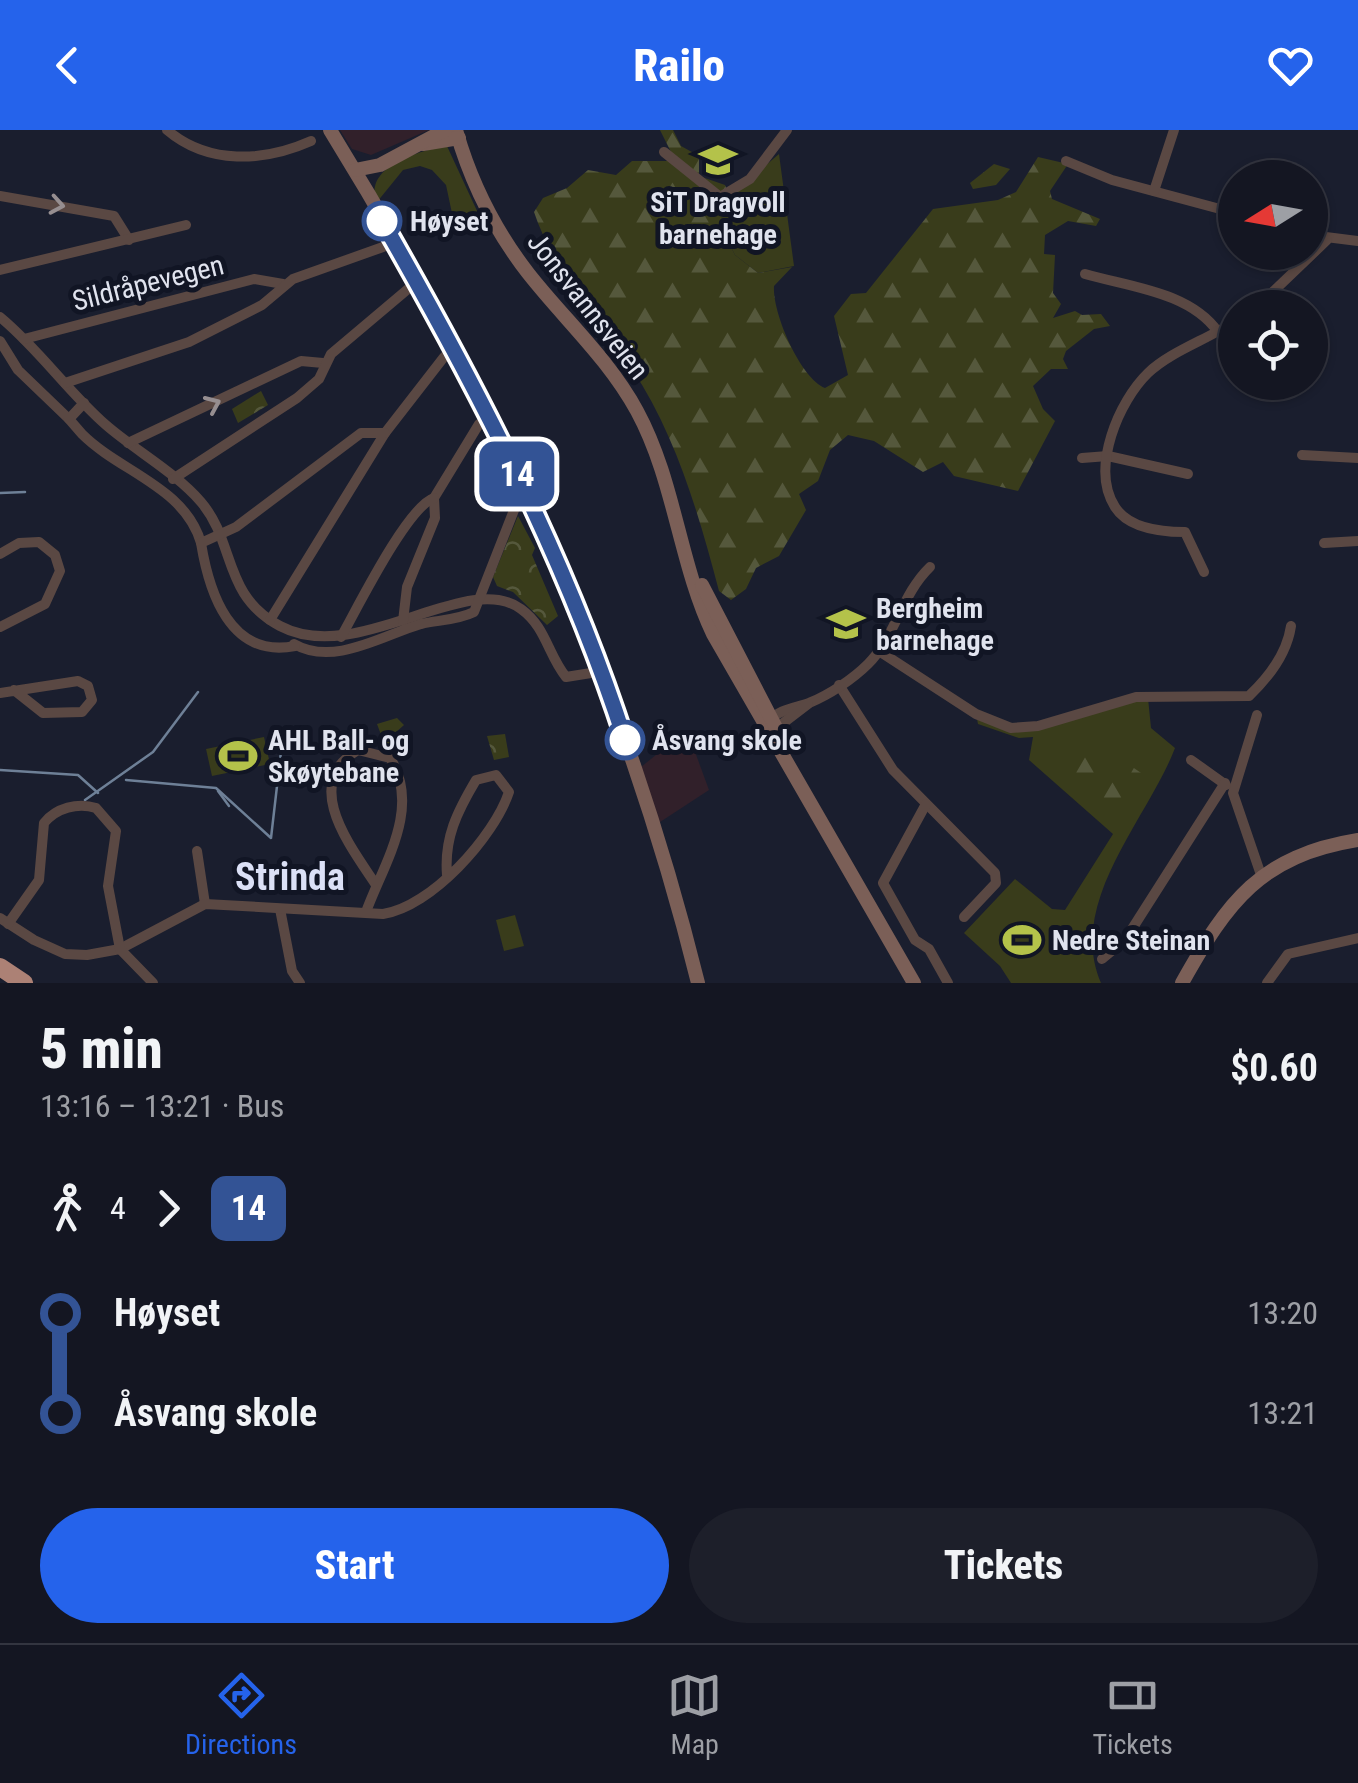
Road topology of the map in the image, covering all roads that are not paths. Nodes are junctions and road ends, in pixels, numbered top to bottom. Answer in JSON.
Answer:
{"nodes":[{"id":1,"x":167,"y":130,"type":"edge"},
{"id":2,"x":330,"y":130,"type":"edge"},
{"id":3,"x":786,"y":130,"type":"edge"},
{"id":4,"x":1174,"y":130,"type":"edge"},
{"id":5,"x":453,"y":133,"type":"edge"},
{"id":6,"x":311,"y":141,"type":"dead end"},
{"id":7,"x":664,"y":152,"type":"dead end"},
{"id":8,"x":1066,"y":161,"type":"dead end"},
{"id":9,"x":358,"y":176,"type":"junction"},
{"id":10,"x":1154,"y":191,"type":"junction"},
{"id":11,"x":0,"y":196,"type":"edge"},
{"id":12,"x":1218,"y":208,"type":"edge"},
{"id":13,"x":186,"y":224,"type":"dead end"},
{"id":14,"x":129,"y":240,"type":"junction"},
{"id":15,"x":1328,"y":240,"type":"edge"},
{"id":16,"x":1358,"y":241,"type":"edge"},
{"id":17,"x":383,"y":247,"type":"dead end"},
{"id":18,"x":0,"y":270,"type":"edge"},
{"id":19,"x":1296,"y":270,"type":"edge"},
{"id":20,"x":1085,"y":274,"type":"dead end"},
{"id":21,"x":283,"y":284,"type":"junction"},
{"id":22,"x":408,"y":289,"type":"dead end"},
{"id":23,"x":1275,"y":290,"type":"edge"},
{"id":24,"x":0,"y":317,"type":"edge"},
{"id":25,"x":1218,"y":332,"type":"joint"},
{"id":26,"x":24,"y":339,"type":"junction"},
{"id":27,"x":0,"y":342,"type":"edge"},
{"id":28,"x":444,"y":357,"type":"dead end"},
{"id":29,"x":324,"y":362,"type":"junction"},
{"id":30,"x":65,"y":383,"type":"junction"},
{"id":31,"x":84,"y":403,"type":"junction"},
{"id":32,"x":70,"y":419,"type":"junction"},
{"id":33,"x":479,"y":424,"type":"dead end"},
{"id":34,"x":384,"y":432,"type":"junction"},
{"id":35,"x":128,"y":443,"type":"junction"},
{"id":36,"x":1302,"y":455,"type":"dead end"},
{"id":37,"x":1108,"y":456,"type":"junction"},
{"id":38,"x":1082,"y":458,"type":"dead end"},
{"id":39,"x":1358,"y":458,"type":"edge"},
{"id":40,"x":1188,"y":474,"type":"dead end"},
{"id":41,"x":173,"y":479,"type":"junction"},
{"id":42,"x":518,"y":500,"type":"dead end"},
{"id":43,"x":428,"y":501,"type":"junction"},
{"id":44,"x":218,"y":536,"type":"junction"},
{"id":45,"x":1358,"y":541,"type":"edge"},
{"id":46,"x":201,"y":543,"type":"junction"},
{"id":47,"x":1324,"y":543,"type":"dead end"},
{"id":48,"x":0,"y":554,"type":"edge"},
{"id":49,"x":930,"y":567,"type":"dead end"},
{"id":50,"x":1204,"y":572,"type":"dead end"},
{"id":51,"x":480,"y":603,"type":"junction"},
{"id":52,"x":270,"y":620,"type":"junction"},
{"id":53,"x":404,"y":621,"type":"junction"},
{"id":54,"x":1291,"y":626,"type":"dead end"},
{"id":55,"x":0,"y":627,"type":"edge"},
{"id":56,"x":292,"y":632,"type":"junction"},
{"id":57,"x":342,"y":637,"type":"junction"},
{"id":58,"x":295,"y":646,"type":"junction"},
{"id":59,"x":879,"y":652,"type":"junction"},
{"id":60,"x":591,"y":672,"type":"dead end"},
{"id":61,"x":839,"y":686,"type":"junction"},
{"id":62,"x":14,"y":690,"type":"junction"},
{"id":63,"x":0,"y":692,"type":"edge"},
{"id":64,"x":1257,"y":714,"type":"dead end"},
{"id":65,"x":771,"y":725,"type":"junction"},
{"id":66,"x":1191,"y":760,"type":"dead end"},
{"id":67,"x":1224,"y":784,"type":"junction"},
{"id":68,"x":1234,"y":793,"type":"junction"},
{"id":69,"x":926,"y":804,"type":"junction"},
{"id":70,"x":1358,"y":840,"type":"edge"},
{"id":71,"x":197,"y":852,"type":"dead end"},
{"id":72,"x":447,"y":875,"type":"junction"},
{"id":73,"x":1260,"y":875,"type":"junction"},
{"id":74,"x":376,"y":886,"type":"junction"},
{"id":75,"x":205,"y":904,"type":"junction"},
{"id":76,"x":280,"y":909,"type":"junction"},
{"id":77,"x":366,"y":912,"type":"junction"},
{"id":78,"x":964,"y":917,"type":"dead end"},
{"id":79,"x":4,"y":921,"type":"edge"},
{"id":80,"x":1358,"y":938,"type":"edge"},
{"id":81,"x":120,"y":949,"type":"junction"},
{"id":82,"x":1102,"y":959,"type":"dead end"},
{"id":83,"x":0,"y":967,"type":"edge"},
{"id":84,"x":24,"y":983,"type":"edge"},
{"id":85,"x":153,"y":983,"type":"edge"},
{"id":86,"x":300,"y":983,"type":"edge"},
{"id":87,"x":698,"y":983,"type":"edge"},
{"id":88,"x":914,"y":983,"type":"edge"},
{"id":89,"x":948,"y":983,"type":"edge"},
{"id":90,"x":1182,"y":983,"type":"edge"},
{"id":91,"x":1268,"y":983,"type":"edge"}],
"edges":[{"from":1,"to":6,"type":"street"},
{"from":2,"to":9,"type":"main road"},
{"from":3,"to":7,"type":"street"},
{"from":4,"to":10,"type":"street"},
{"from":5,"to":9,"type":"main road"},
{"from":5,"to":65,"type":"main road","name":"Jonsvannsveien"},
{"from":8,"to":10,"type":"street"},
{"from":9,"to":87,"type":"main road"},
{"from":10,"to":12,"type":"street"},
{"from":11,"to":14,"type":"street","one_way":true},
{"from":13,"to":14,"type":"street","name":"Sildråpevegen"},
{"from":14,"to":18,"type":"street","name":"Sildråpevegen"},
{"from":15,"to":16,"type":"street"},
{"from":17,"to":21,"type":"street","name":"Sildråpevegen"},
{"from":19,"to":23,"type":"street"},
{"from":20,"to":25,"type":"street"},
{"from":21,"to":26,"type":"street","name":"Sildråpevegen"},
{"from":21,"to":30,"type":"street","name":"Sildråpevegen"},
{"from":22,"to":29,"type":"street"},
{"from":24,"to":26,"type":"street"},
{"from":25,"to":37,"type":"street"},
{"from":26,"to":30,"type":"street"},
{"from":27,"to":32,"type":"street"},
{"from":28,"to":34,"type":"street"},
{"from":35,"to":29,"type":"street","one_way":true},
{"from":29,"to":41,"type":"street"},
{"from":30,"to":31,"type":"street"},
{"from":31,"to":32,"type":"street"},
{"from":31,"to":35,"type":"street"},
{"from":32,"to":46,"type":"street"},
{"from":33,"to":43,"type":"street"},
{"from":34,"to":44,"type":"street"},
{"from":34,"to":52,"type":"street"},
{"from":35,"to":41,"type":"street"},
{"from":36,"to":39,"type":"street"},
{"from":37,"to":38,"type":"street"},
{"from":37,"to":40,"type":"street"},
{"from":37,"to":50,"type":"street"},
{"from":41,"to":44,"type":"street"},
{"from":42,"to":51,"type":"street"},
{"from":43,"to":53,"type":"street"},
{"from":43,"to":57,"type":"street"},
{"from":44,"to":46,"type":"street"},
{"from":44,"to":52,"type":"street"},
{"from":45,"to":47,"type":"street"},
{"from":46,"to":58,"type":"street"},
{"from":48,"to":55,"type":"street"},
{"from":49,"to":59,"type":"street"},
{"from":51,"to":53,"type":"street"},
{"from":51,"to":58,"type":"street"},
{"from":51,"to":60,"type":"street"},
{"from":52,"to":56,"type":"street"},
{"from":53,"to":57,"type":"street"},
{"from":54,"to":59,"type":"street"},
{"from":56,"to":57,"type":"street"},
{"from":56,"to":58,"type":"street"},
{"from":59,"to":61,"type":"street"},
{"from":61,"to":65,"type":"street"},
{"from":61,"to":69,"type":"street"},
{"from":62,"to":62,"type":"street"},
{"from":62,"to":63,"type":"street"},
{"from":64,"to":68,"type":"street"},
{"from":65,"to":88,"type":"main road","name":"Jonsvannsveien"},
{"from":66,"to":67,"type":"street"},
{"from":67,"to":68,"type":"street"},
{"from":67,"to":82,"type":"street"},
{"from":68,"to":73,"type":"street"},
{"from":69,"to":78,"type":"street"},
{"from":69,"to":89,"type":"street"},
{"from":70,"to":73,"type":"main road"},
{"from":71,"to":75,"type":"street"},
{"from":72,"to":72,"type":"street"},
{"from":72,"to":77,"type":"street"},
{"from":73,"to":90,"type":"main road"},
{"from":74,"to":74,"type":"street"},
{"from":74,"to":77,"type":"street"},
{"from":75,"to":76,"type":"street"},
{"from":75,"to":81,"type":"street"},
{"from":76,"to":77,"type":"street"},
{"from":76,"to":86,"type":"street"},
{"from":79,"to":81,"type":"street"},
{"from":79,"to":81,"type":"street"},
{"from":80,"to":91,"type":"street"},
{"from":81,"to":85,"type":"street"},
{"from":83,"to":84,"type":"highway"}]}
